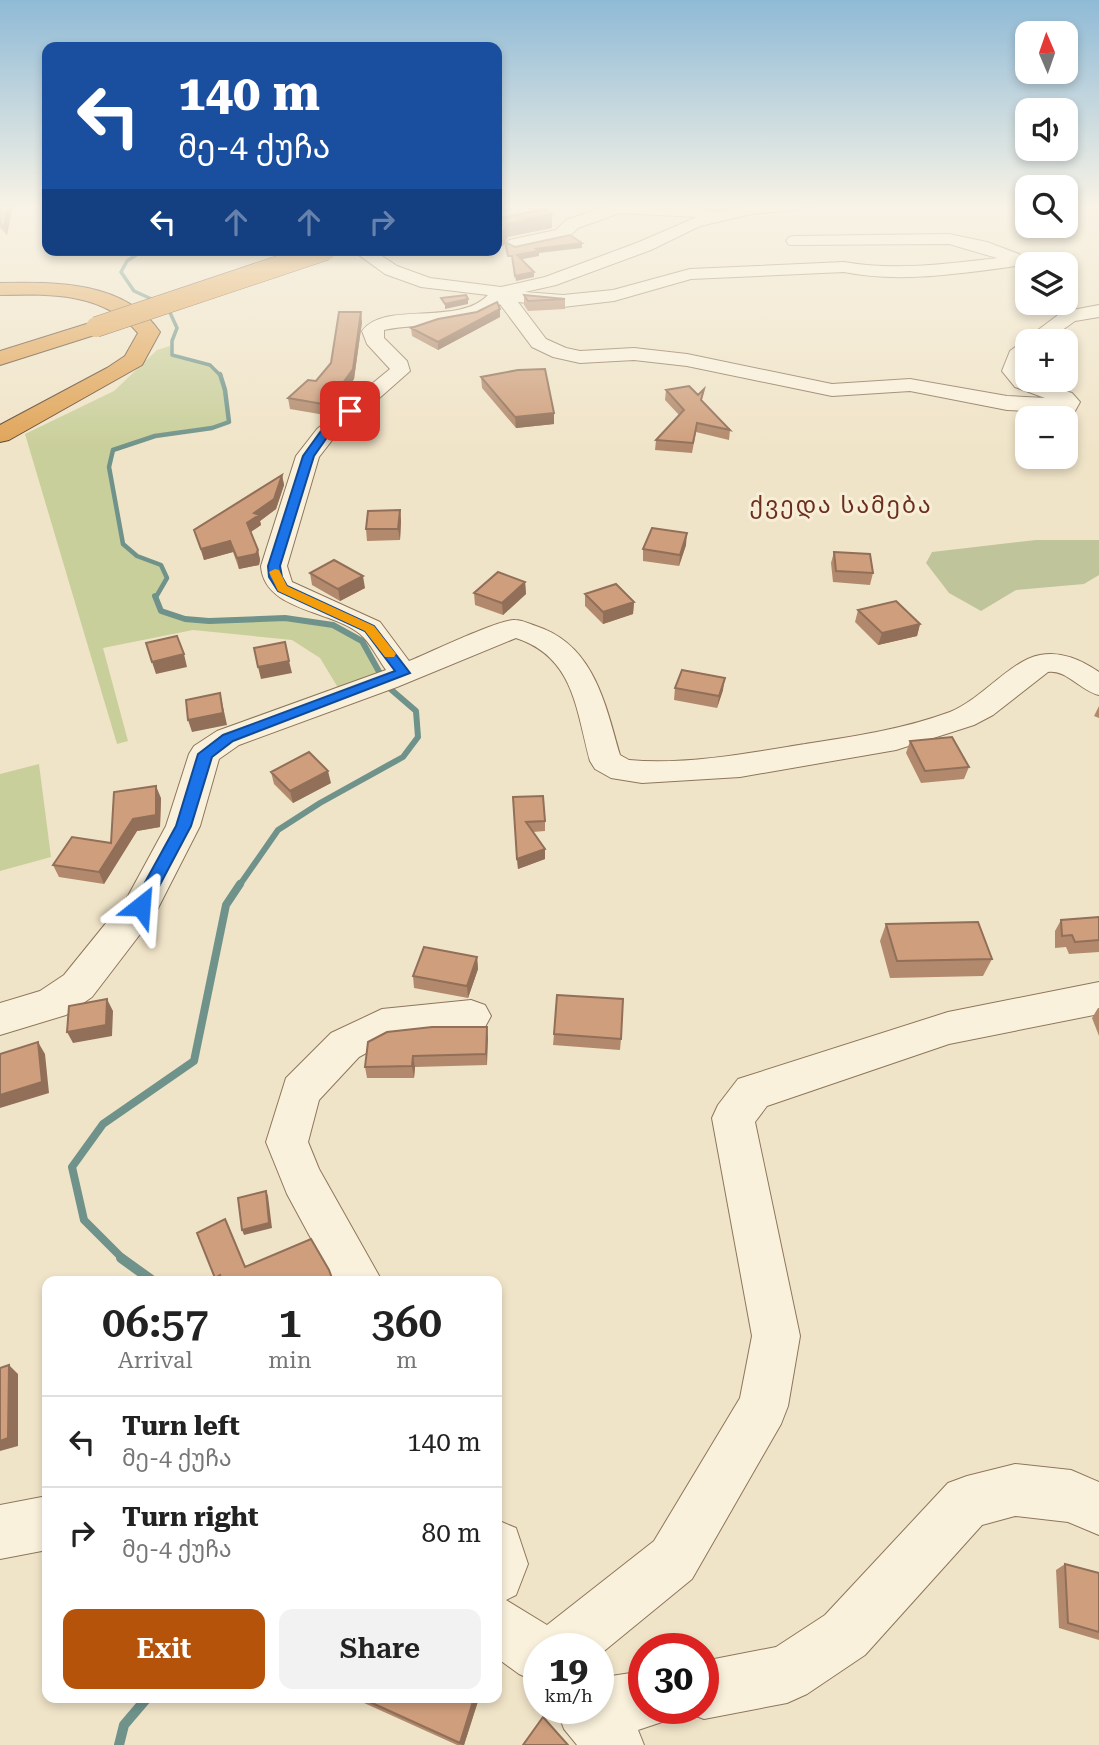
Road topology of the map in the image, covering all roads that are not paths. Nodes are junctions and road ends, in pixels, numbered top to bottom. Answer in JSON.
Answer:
{"nodes":[{"id":1,"x":220,"y":285,"type":"edge"},
{"id":2,"x":452,"y":285,"type":"edge"},
{"id":3,"x":530,"y":285,"type":"edge"},
{"id":4,"x":644,"y":285,"type":"edge"},
{"id":5,"x":0,"y":289,"type":"edge"},
{"id":6,"x":501,"y":292,"type":"junction"},
{"id":7,"x":1099,"y":311,"type":"edge"},
{"id":8,"x":1051,"y":329,"type":"edge"},
{"id":9,"x":33,"y":349,"type":"junction"},
{"id":10,"x":0,"y":358,"type":"edge"},
{"id":11,"x":0,"y":367,"type":"edge"},
{"id":12,"x":1047,"y":392,"type":"edge"},
{"id":13,"x":0,"y":435,"type":"edge"},
{"id":14,"x":387,"y":680,"type":"junction"},
{"id":15,"x":1099,"y":686,"type":"edge"},
{"id":16,"x":1099,"y":998,"type":"edge"},
{"id":17,"x":471,"y":1016,"type":"dead end"},
{"id":18,"x":0,"y":1019,"type":"edge"},
{"id":19,"x":356,"y":1276,"type":"edge"},
{"id":20,"x":1099,"y":1509,"type":"edge"},
{"id":21,"x":42,"y":1524,"type":"edge"},
{"id":22,"x":0,"y":1531,"type":"edge"},
{"id":23,"x":502,"y":1628,"type":"edge"},
{"id":24,"x":583,"y":1633,"type":"edge"},
{"id":25,"x":523,"y":1643,"type":"edge"},
{"id":26,"x":719,"y":1687,"type":"edge"},
{"id":27,"x":599,"y":1724,"type":"edge"},
{"id":28,"x":614,"y":1745,"type":"edge"}],
"edges":[{"from":1,"to":9,"type":"highway","bridge":true},
{"from":2,"to":6,"type":"street"},
{"from":3,"to":6,"type":"street"},
{"from":4,"to":6,"type":"street"},
{"from":5,"to":13,"type":"highway"},
{"from":6,"to":12,"type":"street"},
{"from":6,"to":14,"type":"street"},
{"from":7,"to":8,"type":"street"},
{"from":9,"to":10,"type":"highway"},
{"from":9,"to":11,"type":"highway"},
{"from":14,"to":15,"type":"street"},
{"from":14,"to":18,"type":"street"},
{"from":16,"to":24,"type":"street"},
{"from":17,"to":19,"type":"street"},
{"from":20,"to":26,"type":"street"},
{"from":21,"to":22,"type":"street"},
{"from":23,"to":25,"type":"street"},
{"from":27,"to":28,"type":"street"}]}
